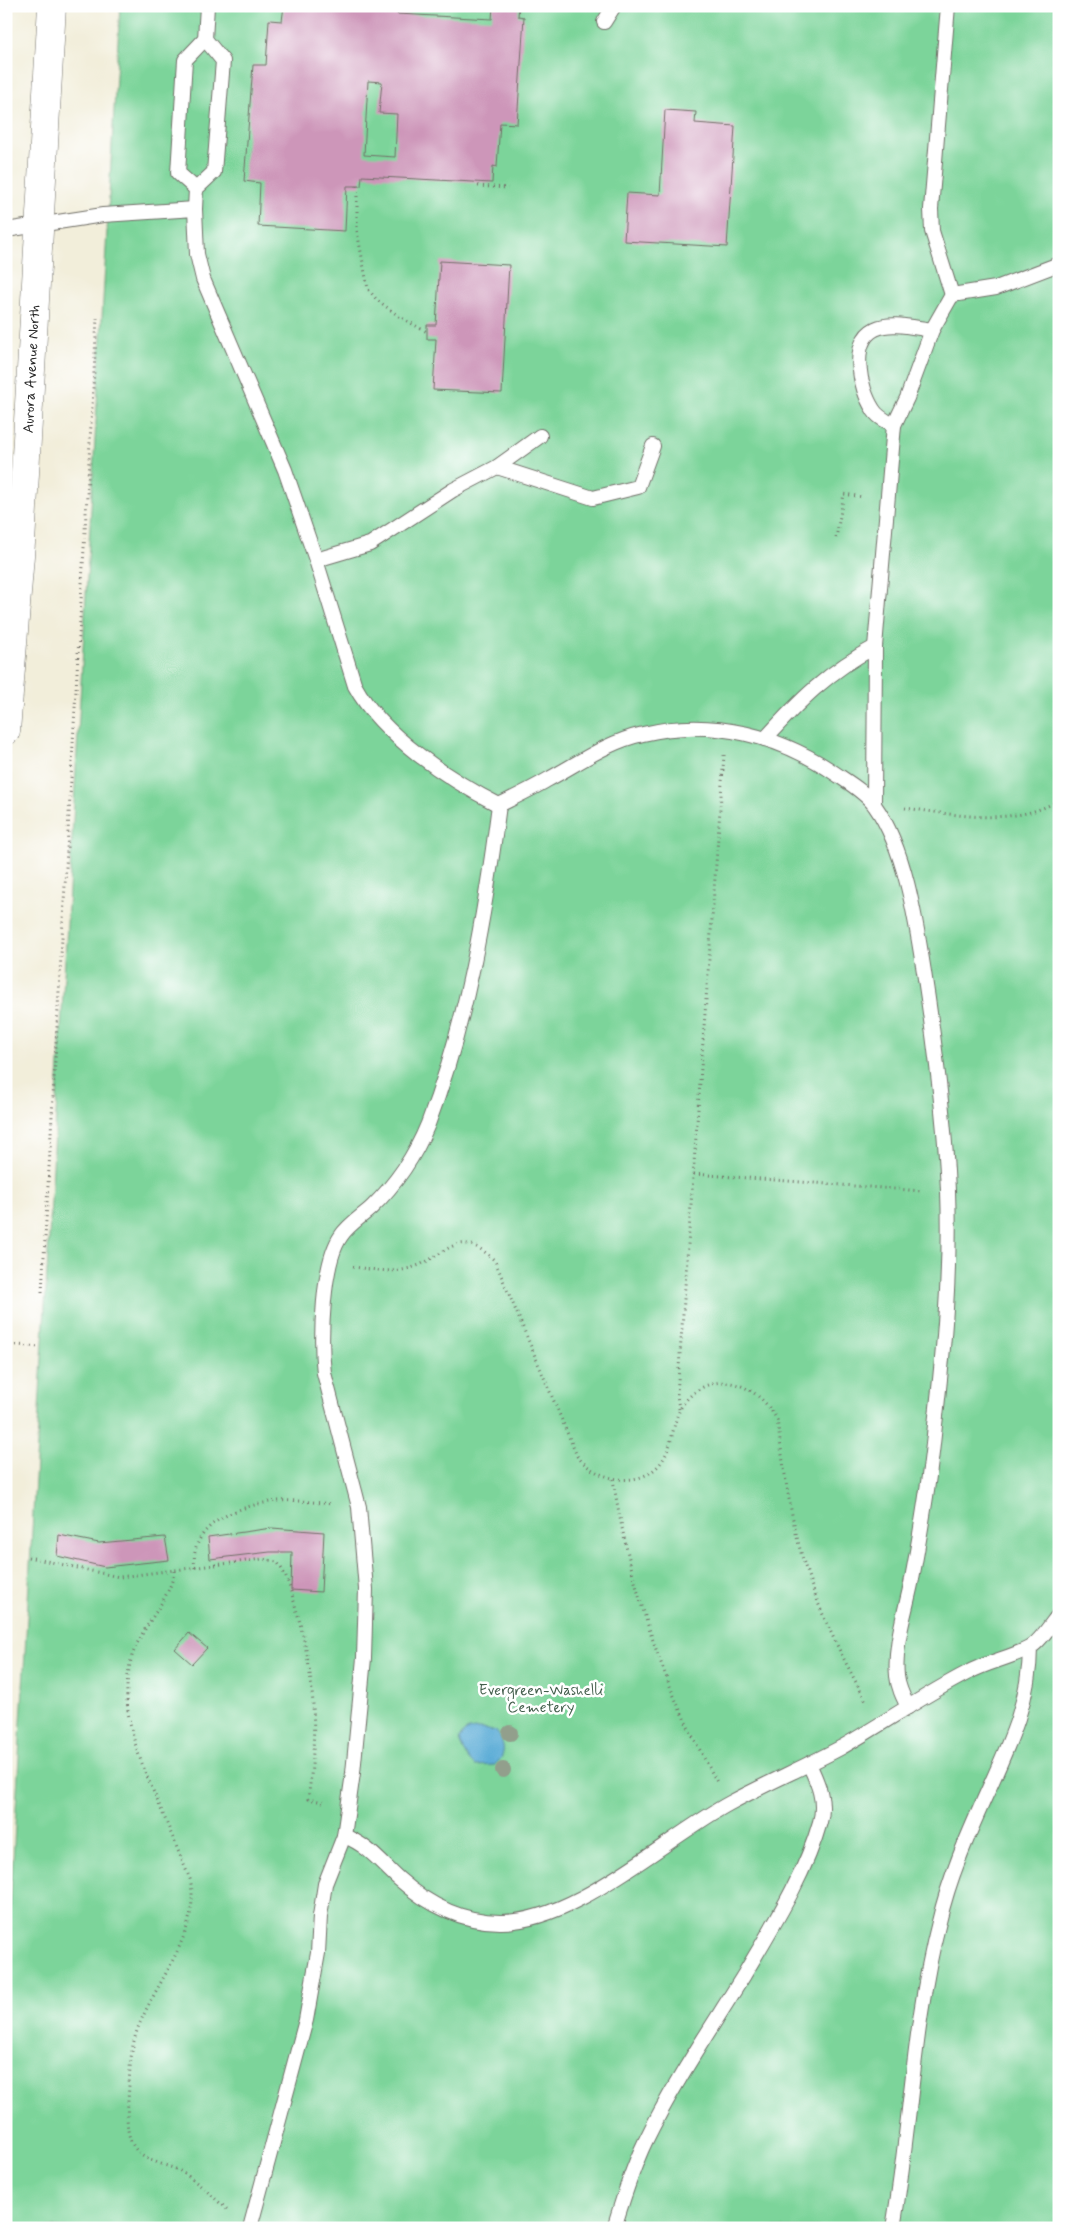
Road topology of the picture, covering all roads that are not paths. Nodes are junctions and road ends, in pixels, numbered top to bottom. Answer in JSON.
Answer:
{"nodes":[{"id":1,"x":52,"y":6,"type":"edge"},
{"id":2,"x":207,"y":6,"type":"edge"},
{"id":3,"x":614,"y":6,"type":"edge"},
{"id":4,"x":948,"y":6,"type":"edge"},
{"id":5,"x":604,"y":22,"type":"dead end"},
{"id":6,"x":205,"y":39,"type":"junction"},
{"id":7,"x":196,"y":189,"type":"junction"},
{"id":8,"x":194,"y":210,"type":"junction"},
{"id":9,"x":39,"y":225,"type":"junction"},
{"id":10,"x":6,"y":230,"type":"edge"},
{"id":11,"x":1059,"y":264,"type":"edge"},
{"id":12,"x":952,"y":295,"type":"junction"},
{"id":13,"x":932,"y":330,"type":"junction"},
{"id":14,"x":894,"y":425,"type":"junction"},
{"id":15,"x":540,"y":436,"type":"dead end"},
{"id":16,"x":652,"y":446,"type":"dead end"},
{"id":17,"x":497,"y":467,"type":"junction"},
{"id":18,"x":13,"y":543,"type":"edge"},
{"id":19,"x":316,"y":560,"type":"junction"},
{"id":20,"x":875,"y":647,"type":"junction"},
{"id":21,"x":6,"y":730,"type":"edge"},
{"id":22,"x":765,"y":739,"type":"junction"},
{"id":23,"x":874,"y":803,"type":"junction"},
{"id":24,"x":500,"y":805,"type":"junction"},
{"id":25,"x":1059,"y":1614,"type":"edge"},
{"id":26,"x":1030,"y":1648,"type":"junction"},
{"id":27,"x":908,"y":1707,"type":"junction"},
{"id":28,"x":809,"y":1764,"type":"junction"},
{"id":29,"x":344,"y":1836,"type":"junction"},
{"id":30,"x":250,"y":2226,"type":"edge"},
{"id":31,"x":614,"y":2228,"type":"edge"},
{"id":32,"x":893,"y":2228,"type":"edge"}],
"edges":[{"from":1,"to":9,"type":"highway","name":"Aurora Avenue North"},
{"from":2,"to":6,"type":"lane"},
{"from":3,"to":5,"type":"lane"},
{"from":4,"to":12,"type":"lane"},
{"from":6,"to":7,"type":"lane"},
{"from":6,"to":7,"type":"lane"},
{"from":7,"to":8,"type":"lane"},
{"from":8,"to":9,"type":"lane"},
{"from":8,"to":19,"type":"lane"},
{"from":9,"to":10,"type":"lane"},
{"from":9,"to":18,"type":"highway","name":"Aurora Avenue North"},
{"from":11,"to":12,"type":"lane"},
{"from":12,"to":13,"type":"lane"},
{"from":13,"to":14,"type":"lane"},
{"from":13,"to":14,"type":"lane"},
{"from":14,"to":20,"type":"lane"},
{"from":15,"to":17,"type":"lane"},
{"from":16,"to":17,"type":"lane"},
{"from":17,"to":19,"type":"lane"},
{"from":18,"to":21,"type":"highway","name":"Aurora Avenue North"},
{"from":19,"to":24,"type":"lane"},
{"from":20,"to":22,"type":"lane"},
{"from":20,"to":23,"type":"lane"},
{"from":22,"to":23,"type":"lane"},
{"from":22,"to":24,"type":"lane"},
{"from":23,"to":27,"type":"lane"},
{"from":24,"to":29,"type":"lane"},
{"from":25,"to":26,"type":"lane"},
{"from":26,"to":27,"type":"lane"},
{"from":26,"to":32,"type":"lane"},
{"from":27,"to":28,"type":"lane"},
{"from":28,"to":29,"type":"lane"},
{"from":28,"to":31,"type":"lane"},
{"from":29,"to":30,"type":"lane"}]}
